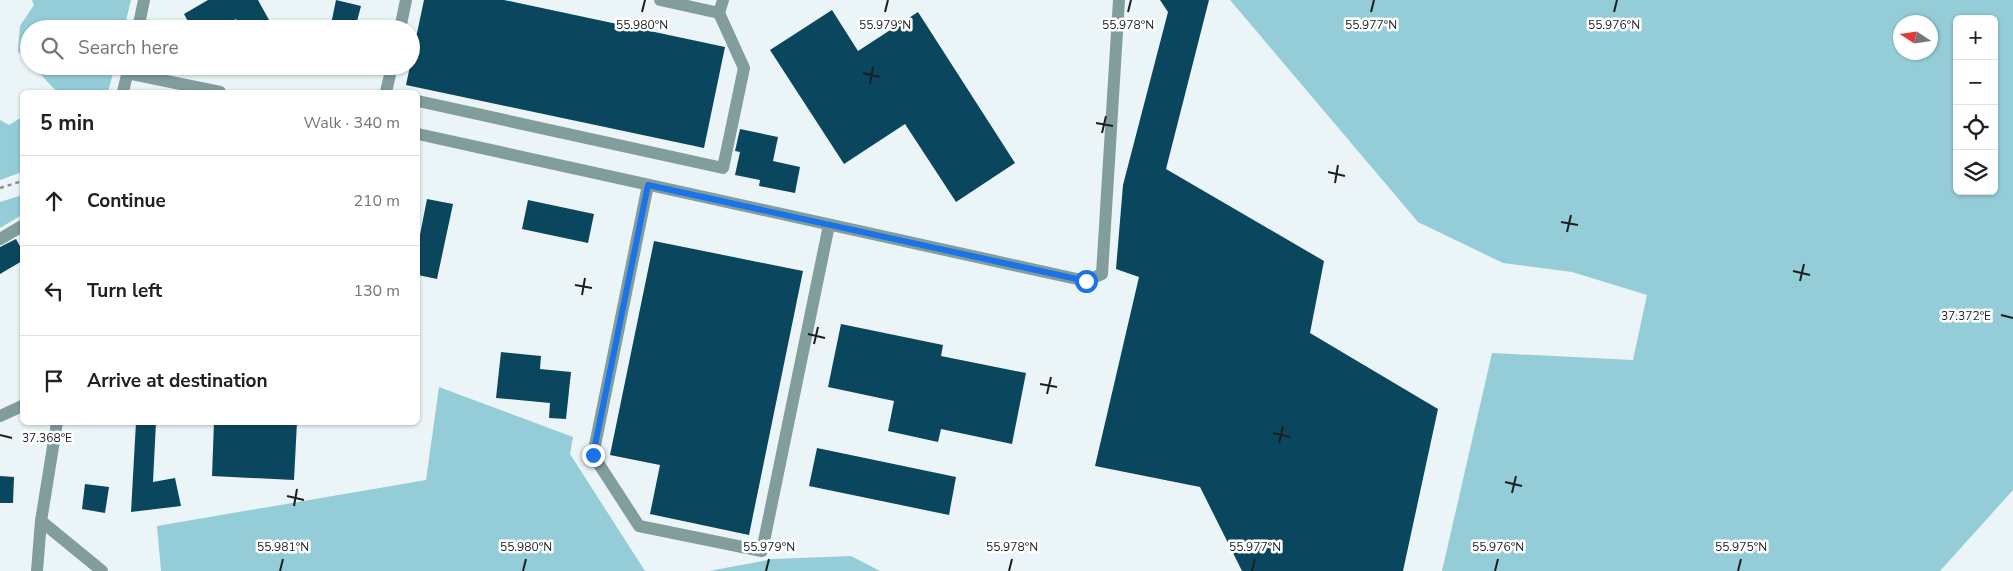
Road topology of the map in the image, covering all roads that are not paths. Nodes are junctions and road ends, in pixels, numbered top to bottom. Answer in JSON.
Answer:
{"nodes":[{"id":1,"x":144,"y":0,"type":"edge"},
{"id":2,"x":406,"y":0,"type":"edge"},
{"id":3,"x":660,"y":0,"type":"edge"},
{"id":4,"x":723,"y":0,"type":"edge"},
{"id":5,"x":1119,"y":0,"type":"edge"},
{"id":6,"x":719,"y":13,"type":"junction"},
{"id":7,"x":140,"y":20,"type":"edge"},
{"id":8,"x":402,"y":20,"type":"edge"},
{"id":9,"x":127,"y":75,"type":"edge"},
{"id":10,"x":149,"y":75,"type":"edge"},
{"id":11,"x":390,"y":75,"type":"edge"},
{"id":12,"x":123,"y":90,"type":"edge"},
{"id":13,"x":212,"y":90,"type":"edge"},
{"id":14,"x":386,"y":90,"type":"edge"},
{"id":15,"x":420,"y":101,"type":"edge"},
{"id":16,"x":420,"y":134,"type":"edge"},
{"id":17,"x":648,"y":185,"type":"junction"},
{"id":18,"x":829,"y":225,"type":"junction"},
{"id":19,"x":20,"y":227,"type":"edge"},
{"id":20,"x":0,"y":239,"type":"edge"},
{"id":21,"x":20,"y":407,"type":"edge"},
{"id":22,"x":0,"y":416,"type":"edge"},
{"id":23,"x":57,"y":425,"type":"edge"},
{"id":24,"x":41,"y":521,"type":"junction"},
{"id":25,"x":37,"y":571,"type":"edge"},
{"id":26,"x":102,"y":571,"type":"edge"}],
"edges":[{"from":1,"to":7,"type":"street"},
{"from":2,"to":8,"type":"street"},
{"from":3,"to":6,"type":"street"},
{"from":4,"to":6,"type":"street"},
{"from":5,"to":18,"type":"street"},
{"from":6,"to":15,"type":"street"},
{"from":9,"to":12,"type":"street"},
{"from":10,"to":13,"type":"street"},
{"from":11,"to":14,"type":"street"},
{"from":16,"to":17,"type":"street"},
{"from":17,"to":18,"type":"street"},
{"from":17,"to":18,"type":"street"},
{"from":19,"to":20,"type":"street"},
{"from":21,"to":22,"type":"street"},
{"from":23,"to":24,"type":"street"},
{"from":24,"to":25,"type":"street"},
{"from":24,"to":26,"type":"street"}]}
